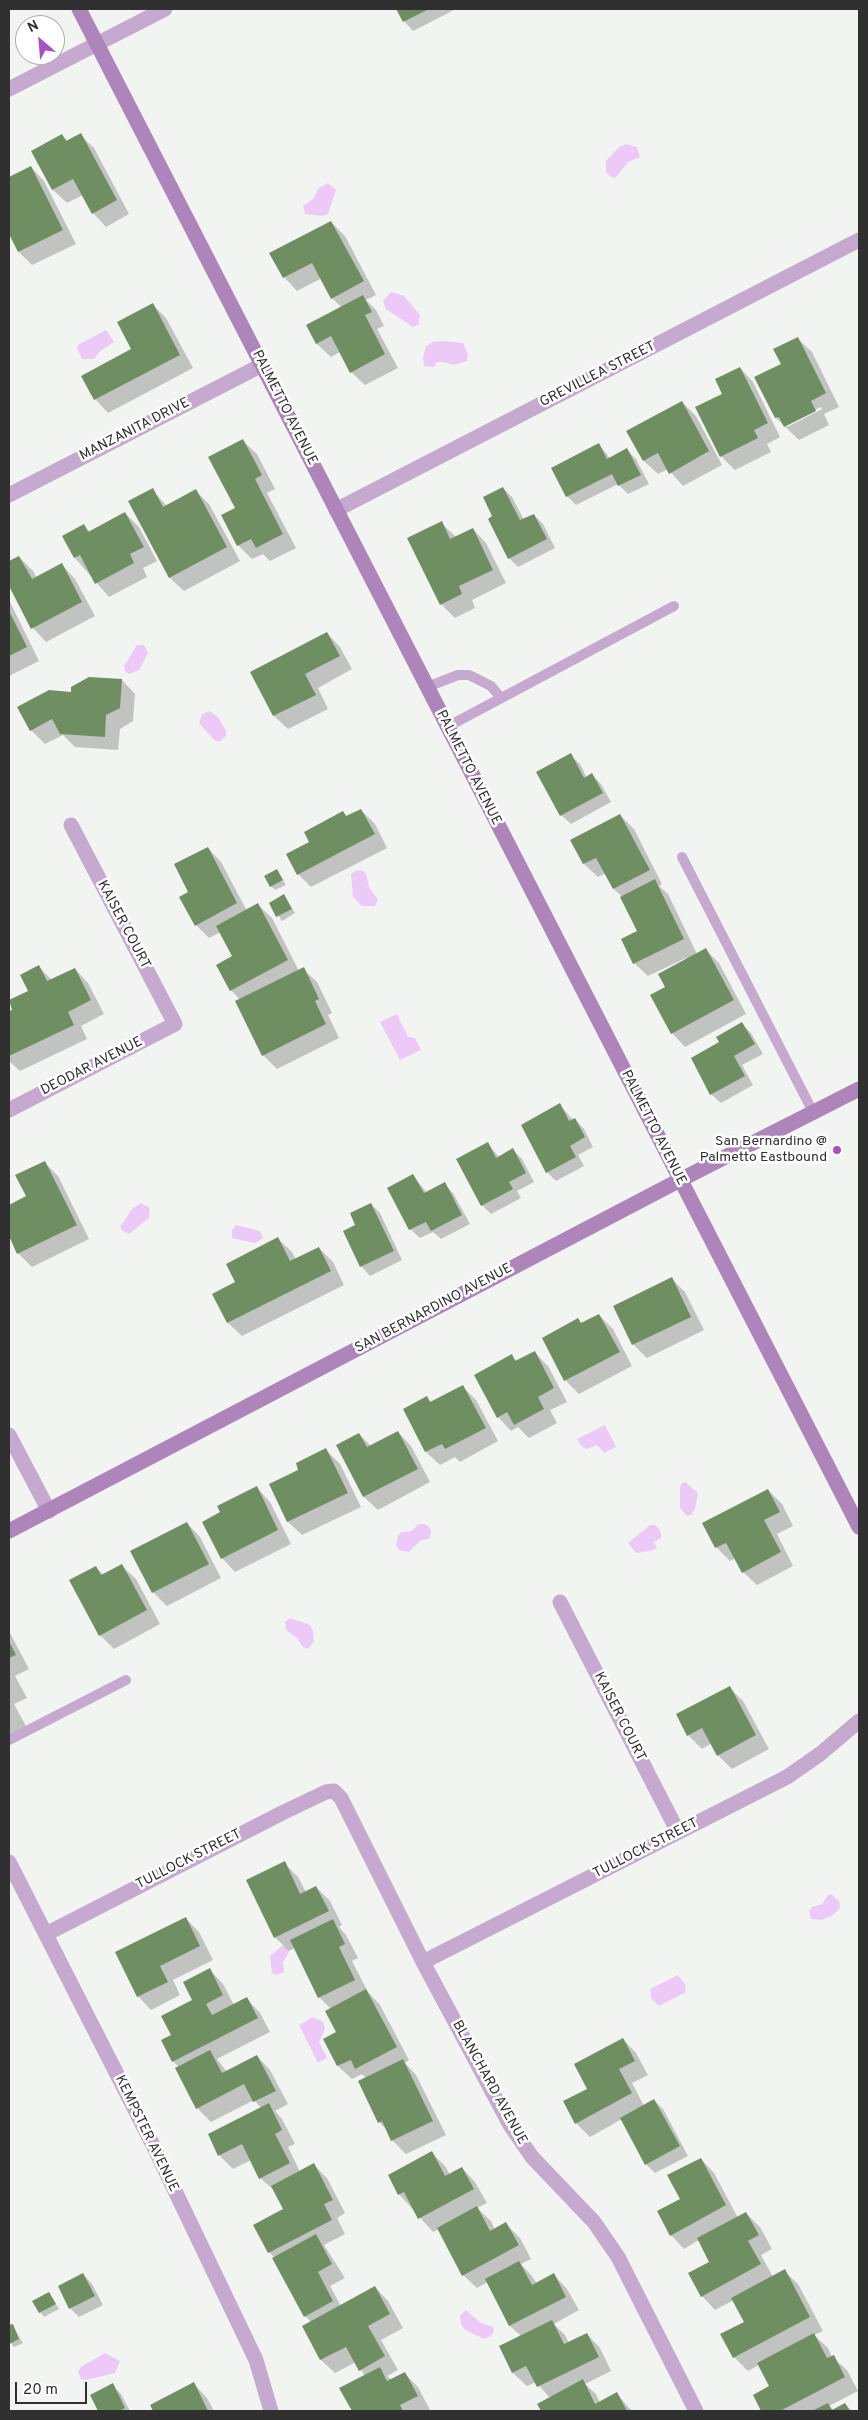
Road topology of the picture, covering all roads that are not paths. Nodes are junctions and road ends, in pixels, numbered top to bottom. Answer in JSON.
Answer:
{"nodes":[{"id":1,"x":78,"y":9,"type":"edge"},
{"id":2,"x":165,"y":9,"type":"edge"},
{"id":3,"x":97,"y":44,"type":"junction"},
{"id":4,"x":9,"y":89,"type":"edge"},
{"id":5,"x":859,"y":240,"type":"edge"},
{"id":6,"x":262,"y":365,"type":"junction"},
{"id":7,"x":9,"y":495,"type":"edge"},
{"id":8,"x":336,"y":510,"type":"junction"},
{"id":9,"x":674,"y":606,"type":"dead end"},
{"id":10,"x":427,"y":686,"type":"junction"},
{"id":11,"x":501,"y":698,"type":"junction"},
{"id":12,"x":447,"y":727,"type":"junction"},
{"id":13,"x":71,"y":825,"type":"dead end"},
{"id":14,"x":682,"y":856,"type":"dead end"},
{"id":15,"x":176,"y":1024,"type":"joint"},
{"id":16,"x":859,"y":1089,"type":"edge"},
{"id":17,"x":9,"y":1110,"type":"edge"},
{"id":18,"x":813,"y":1112,"type":"junction"},
{"id":19,"x":680,"y":1180,"type":"junction"},
{"id":20,"x":9,"y":1434,"type":"edge"},
{"id":21,"x":49,"y":1511,"type":"junction"},
{"id":22,"x":859,"y":1527,"type":"edge"},
{"id":23,"x":9,"y":1531,"type":"edge"},
{"id":24,"x":560,"y":1602,"type":"dead end"},
{"id":25,"x":126,"y":1680,"type":"dead end"},
{"id":26,"x":859,"y":1721,"type":"edge"},
{"id":27,"x":9,"y":1740,"type":"edge"},
{"id":28,"x":334,"y":1791,"type":"joint"},
{"id":29,"x":678,"y":1832,"type":"junction"},
{"id":30,"x":9,"y":1862,"type":"edge"},
{"id":31,"x":46,"y":1934,"type":"junction"},
{"id":32,"x":423,"y":1962,"type":"junction"},
{"id":33,"x":271,"y":2411,"type":"edge"},
{"id":34,"x":696,"y":2411,"type":"edge"}],
"edges":[{"from":1,"to":3,"type":"street","name":"PALMETTO AVENUE"},
{"from":2,"to":3,"type":"street"},
{"from":3,"to":4,"type":"street"},
{"from":3,"to":6,"type":"street","name":"PALMETTO AVENUE"},
{"from":5,"to":8,"type":"street","name":"GREVILLEA STREET"},
{"from":6,"to":7,"type":"street","name":"MANZANITA DRIVE"},
{"from":6,"to":8,"type":"street","name":"PALMETTO AVENUE"},
{"from":8,"to":10,"type":"street","name":"PALMETTO AVENUE"},
{"from":9,"to":11,"type":"lane"},
{"from":10,"to":11,"type":"lane"},
{"from":10,"to":12,"type":"street","name":"PALMETTO AVENUE"},
{"from":11,"to":12,"type":"lane"},
{"from":12,"to":19,"type":"street","name":"PALMETTO AVENUE"},
{"from":13,"to":15,"type":"street","name":"KAISER COURT"},
{"from":14,"to":18,"type":"lane"},
{"from":15,"to":17,"type":"street","name":"DEODAR AVENUE"},
{"from":16,"to":18,"type":"street","name":"SAN BERNARDINO AVENUE"},
{"from":18,"to":19,"type":"street","name":"SAN BERNARDINO AVENUE"},
{"from":19,"to":21,"type":"street","name":"SAN BERNARDINO AVENUE"},
{"from":19,"to":22,"type":"street","name":"PALMETTO AVENUE"},
{"from":20,"to":21,"type":"street"},
{"from":21,"to":23,"type":"street","name":"SAN BERNARDINO AVENUE"},
{"from":24,"to":29,"type":"street","name":"KAISER COURT"},
{"from":25,"to":27,"type":"lane"},
{"from":26,"to":29,"type":"street","name":"TULLOCK STREET"},
{"from":28,"to":31,"type":"street","name":"TULLOCK STREET"},
{"from":28,"to":32,"type":"street","name":"BLANCHARD AVENUE"},
{"from":29,"to":32,"type":"street","name":"TULLOCK STREET"},
{"from":30,"to":31,"type":"street","name":"KEMPSTER AVENUE"},
{"from":31,"to":33,"type":"street","name":"KEMPSTER AVENUE"},
{"from":32,"to":34,"type":"street","name":"BLANCHARD AVENUE"}]}
